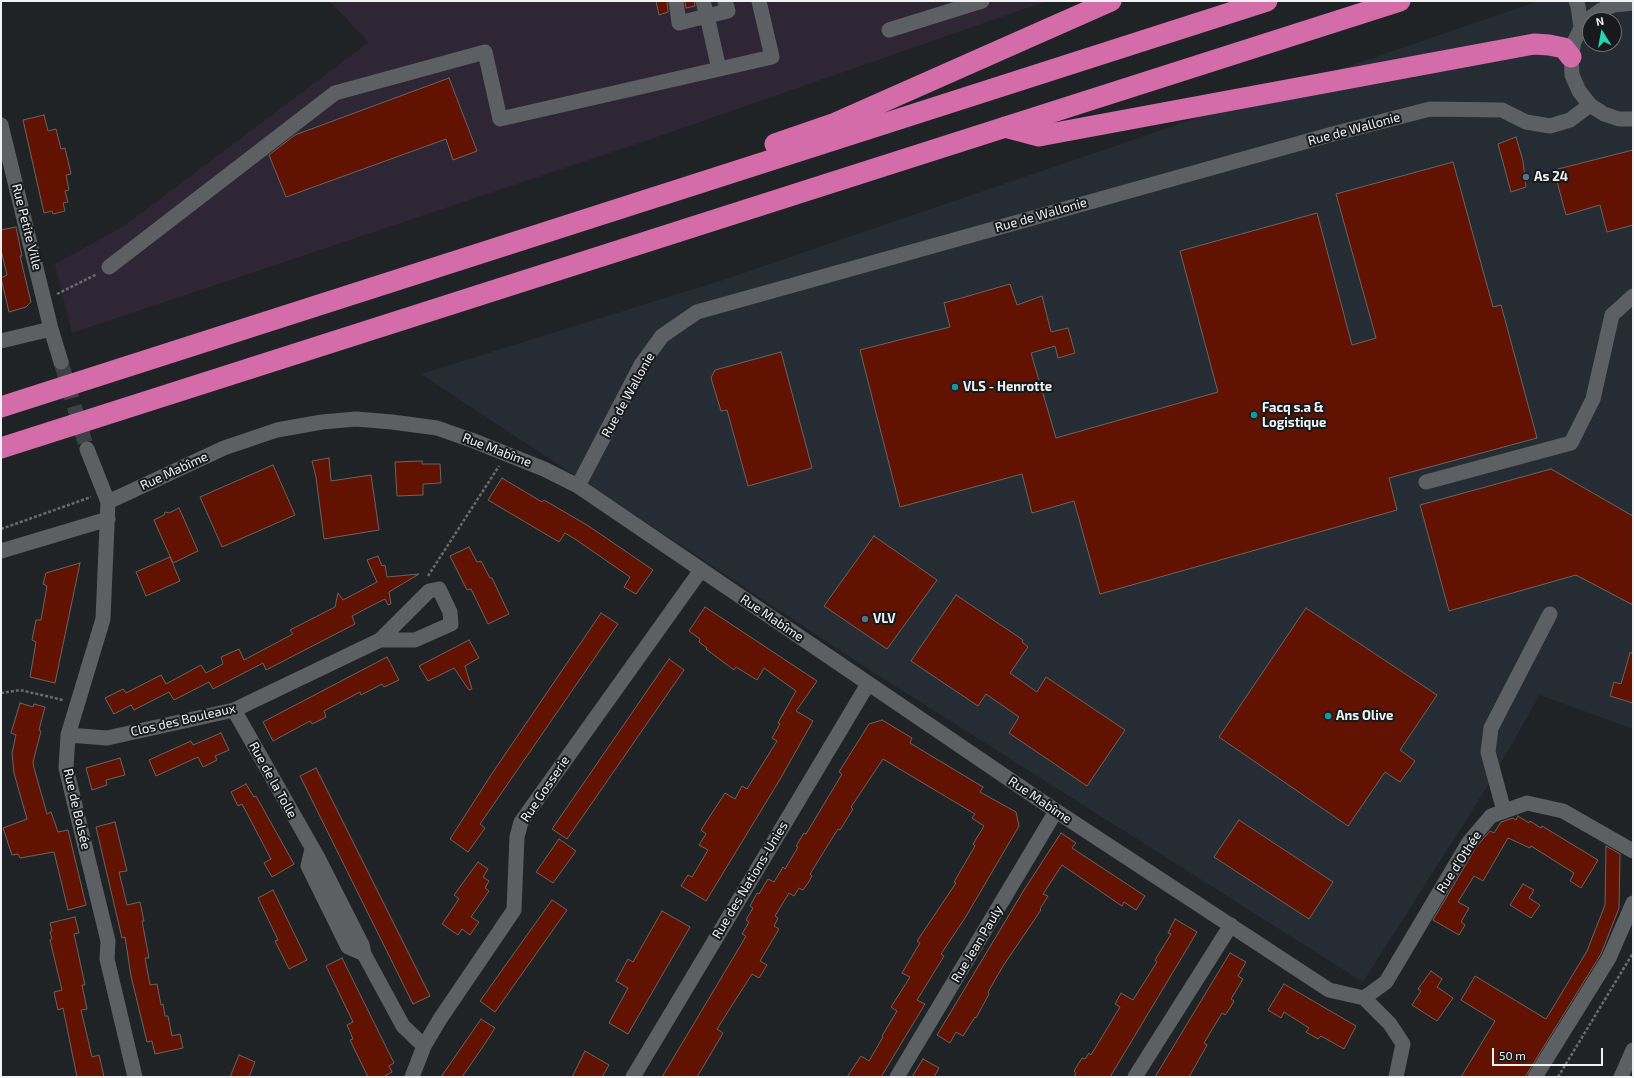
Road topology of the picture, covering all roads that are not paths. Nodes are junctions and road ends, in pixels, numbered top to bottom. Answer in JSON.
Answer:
{"nodes":[{"id":1,"x":676,"y":1,"type":"edge"},
{"id":2,"x":703,"y":1,"type":"edge"},
{"id":3,"x":725,"y":1,"type":"edge"},
{"id":4,"x":759,"y":1,"type":"edge"},
{"id":5,"x":982,"y":1,"type":"edge"},
{"id":6,"x":1111,"y":1,"type":"edge"},
{"id":7,"x":1267,"y":1,"type":"edge"},
{"id":8,"x":1400,"y":1,"type":"edge"},
{"id":9,"x":1576,"y":1,"type":"edge"},
{"id":10,"x":1610,"y":3,"type":"edge"},
{"id":11,"x":1633,"y":3,"type":"edge"},
{"id":12,"x":707,"y":16,"type":"junction"},
{"id":13,"x":1581,"y":28,"type":"junction"},
{"id":14,"x":889,"y":30,"type":"dead end"},
{"id":15,"x":1571,"y":58,"type":"junction"},
{"id":16,"x":718,"y":69,"type":"junction"},
{"id":17,"x":1590,"y":105,"type":"junction"},
{"id":18,"x":1633,"y":120,"type":"edge"},
{"id":19,"x":1,"y":125,"type":"edge"},
{"id":20,"x":1005,"y":127,"type":"junction"},
{"id":21,"x":498,"y":248,"type":"junction"},
{"id":22,"x":109,"y":267,"type":"road end"},
{"id":23,"x":1633,"y":296,"type":"edge"},
{"id":24,"x":51,"y":329,"type":"junction"},
{"id":25,"x":1,"y":342,"type":"edge"},
{"id":26,"x":61,"y":362,"type":"tunnel mouth"},
{"id":27,"x":1,"y":407,"type":"edge"},
{"id":28,"x":1,"y":448,"type":"edge"},
{"id":29,"x":87,"y":450,"type":"tunnel mouth"},
{"id":30,"x":1426,"y":482,"type":"dead end"},
{"id":31,"x":578,"y":486,"type":"junction"},
{"id":32,"x":106,"y":497,"type":"junction"},
{"id":33,"x":108,"y":519,"type":"junction"},
{"id":34,"x":1,"y":551,"type":"edge"},
{"id":35,"x":701,"y":570,"type":"junction"},
{"id":36,"x":1550,"y":614,"type":"dead end"},
{"id":37,"x":380,"y":640,"type":"junction"},
{"id":38,"x":868,"y":684,"type":"junction"},
{"id":39,"x":234,"y":710,"type":"junction"},
{"id":40,"x":68,"y":735,"type":"junction"},
{"id":41,"x":1056,"y":811,"type":"junction"},
{"id":42,"x":1504,"y":811,"type":"junction"},
{"id":43,"x":1633,"y":851,"type":"edge"},
{"id":44,"x":1633,"y":903,"type":"edge"},
{"id":45,"x":1231,"y":925,"type":"junction"},
{"id":46,"x":1364,"y":998,"type":"junction"},
{"id":47,"x":424,"y":1046,"type":"junction"},
{"id":48,"x":1633,"y":1050,"type":"edge"},
{"id":49,"x":135,"y":1077,"type":"edge"},
{"id":50,"x":412,"y":1077,"type":"edge"},
{"id":51,"x":633,"y":1077,"type":"edge"},
{"id":52,"x":897,"y":1077,"type":"edge"},
{"id":53,"x":1135,"y":1077,"type":"edge"},
{"id":54,"x":1396,"y":1077,"type":"edge"},
{"id":55,"x":1535,"y":1077,"type":"edge"},
{"id":56,"x":1620,"y":1077,"type":"edge"}],
"edges":[{"from":1,"to":12,"type":"street"},
{"from":2,"to":12,"type":"street"},
{"from":3,"to":12,"type":"street"},
{"from":4,"to":16,"type":"street"},
{"from":5,"to":14,"type":"street"},
{"from":6,"to":21,"type":"highway"},
{"from":7,"to":21,"type":"highway"},
{"from":8,"to":20,"type":"highway"},
{"from":9,"to":13,"type":"street"},
{"from":10,"to":11,"type":"street"},
{"from":10,"to":13,"type":"street"},
{"from":12,"to":16,"type":"street"},
{"from":13,"to":15,"type":"street"},
{"from":15,"to":17,"type":"street"},
{"from":15,"to":20,"type":"highway"},
{"from":16,"to":22,"type":"street"},
{"from":17,"to":18,"type":"street"},
{"from":17,"to":31,"type":"street","name":"Rue de Wallonie"},
{"from":19,"to":24,"type":"street","name":"Rue Petite Ville"},
{"from":20,"to":28,"type":"highway"},
{"from":21,"to":27,"type":"highway"},
{"from":23,"to":30,"type":"street"},
{"from":24,"to":25,"type":"street"},
{"from":24,"to":26,"type":"street","name":"Rue Petite Ville"},
{"from":29,"to":32,"type":"street","name":"Rue de Bolsée"},
{"from":31,"to":32,"type":"street","name":"Rue Mabîme"},
{"from":31,"to":35,"type":"street","name":"Rue Mabîme"},
{"from":32,"to":33,"type":"street","name":"Rue de Bolsée"},
{"from":33,"to":34,"type":"street"},
{"from":33,"to":40,"type":"street","name":"Rue de Bolsée"},
{"from":35,"to":38,"type":"street","name":"Rue Mabîme"},
{"from":35,"to":47,"type":"street","name":"Rue Gosserie"},
{"from":36,"to":42,"type":"street"},
{"from":37,"to":37,"type":"street","name":"Clos des Bouleaux"},
{"from":37,"to":39,"type":"street","name":"Clos des Bouleaux"},
{"from":38,"to":41,"type":"street","name":"Rue Mabîme"},
{"from":38,"to":51,"type":"street","name":"Rue des Nations-Unies"},
{"from":39,"to":40,"type":"street","name":"Clos des Bouleaux"},
{"from":39,"to":47,"type":"street","name":"Rue de la Tolle"},
{"from":40,"to":49,"type":"street","name":"Rue de Bolsée"},
{"from":41,"to":45,"type":"street","name":"Rue Mabîme"},
{"from":41,"to":52,"type":"street","name":"Rue Jean Pauly"},
{"from":42,"to":43,"type":"street","name":"Rue d'Othée"},
{"from":42,"to":46,"type":"street","name":"Rue d'Othée"},
{"from":44,"to":55,"type":"street"},
{"from":45,"to":46,"type":"street","name":"Rue Mabîme"},
{"from":45,"to":53,"type":"street"},
{"from":46,"to":54,"type":"street"},
{"from":47,"to":50,"type":"street"},
{"from":48,"to":56,"type":"street"}]}
